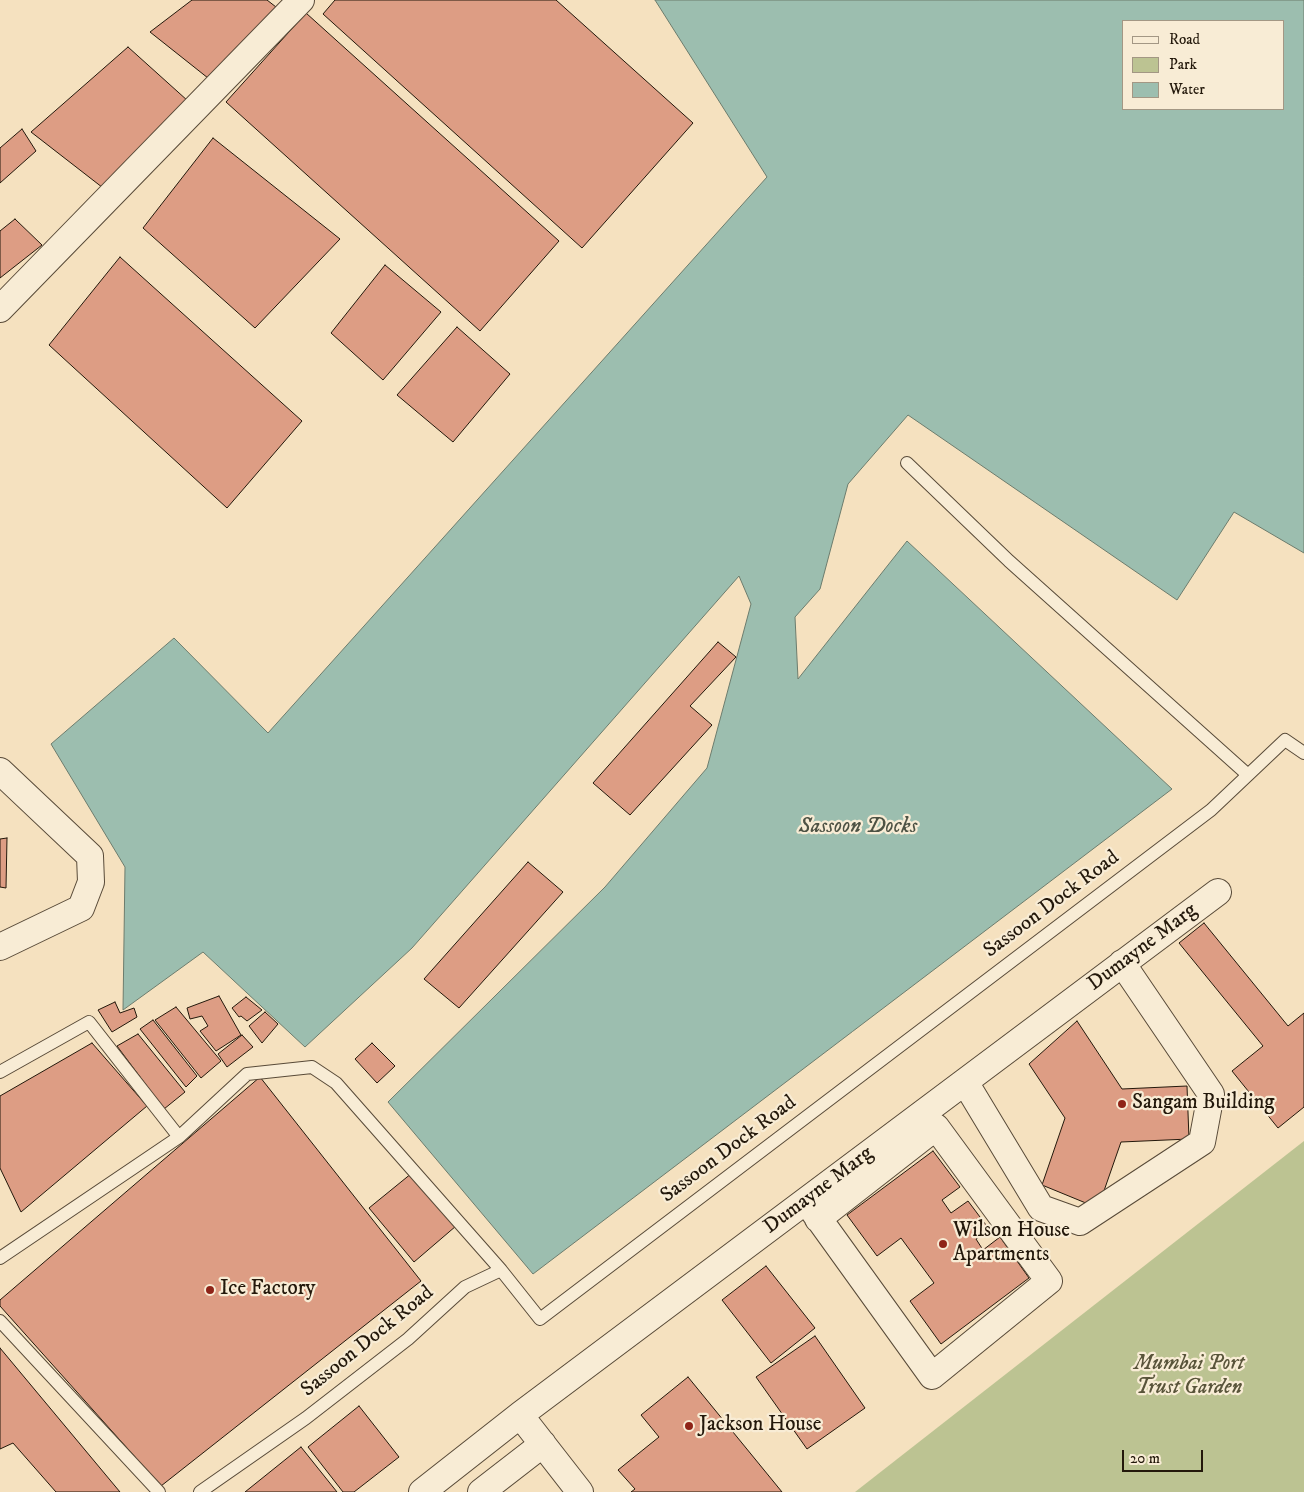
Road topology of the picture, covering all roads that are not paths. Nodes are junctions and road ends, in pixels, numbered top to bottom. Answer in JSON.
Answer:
{"nodes":[{"id":1,"x":301,"y":0,"type":"edge"},
{"id":2,"x":0,"y":309,"type":"edge"},
{"id":3,"x":907,"y":463,"type":"dead end"},
{"id":4,"x":1304,"y":753,"type":"edge"},
{"id":5,"x":0,"y":771,"type":"edge"},
{"id":6,"x":1248,"y":774,"type":"junction"},
{"id":7,"x":1218,"y":892,"type":"dead end"},
{"id":8,"x":0,"y":947,"type":"edge"},
{"id":9,"x":1122,"y":964,"type":"junction"},
{"id":10,"x":0,"y":1072,"type":"edge"},
{"id":11,"x":965,"y":1082,"type":"junction"},
{"id":12,"x":179,"y":1137,"type":"junction"},
{"id":13,"x":812,"y":1210,"type":"junction"},
{"id":14,"x":0,"y":1258,"type":"edge"},
{"id":15,"x":501,"y":1270,"type":"junction"},
{"id":16,"x":0,"y":1321,"type":"edge"},
{"id":17,"x":520,"y":1415,"type":"junction"},
{"id":18,"x":543,"y":1444,"type":"junction"},
{"id":19,"x":159,"y":1492,"type":"edge"},
{"id":20,"x":200,"y":1492,"type":"edge"},
{"id":21,"x":422,"y":1492,"type":"edge"},
{"id":22,"x":481,"y":1492,"type":"edge"},
{"id":23,"x":580,"y":1492,"type":"edge"}],
"edges":[{"from":1,"to":2,"type":"street"},
{"from":3,"to":6,"type":"lane"},
{"from":4,"to":6,"type":"lane","name":"Sassoon Dock Road"},
{"from":5,"to":8,"type":"street"},
{"from":6,"to":15,"type":"lane","name":"Sassoon Dock Road"},
{"from":7,"to":9,"type":"street","name":"Dumayne Marg"},
{"from":9,"to":11,"type":"street","name":"Dumayne Marg"},
{"from":9,"to":11,"type":"street"},
{"from":10,"to":12,"type":"lane"},
{"from":11,"to":13,"type":"street","name":"Dumayne Marg"},
{"from":12,"to":14,"type":"lane"},
{"from":12,"to":15,"type":"lane"},
{"from":13,"to":13,"type":"street"},
{"from":13,"to":17,"type":"street","name":"Dumayne Marg"},
{"from":15,"to":20,"type":"lane","name":"Sassoon Dock Road"},
{"from":16,"to":19,"type":"lane"},
{"from":17,"to":18,"type":"street"},
{"from":17,"to":21,"type":"street","name":"Dumayne Marg"},
{"from":18,"to":22,"type":"street"},
{"from":18,"to":23,"type":"street"}]}
